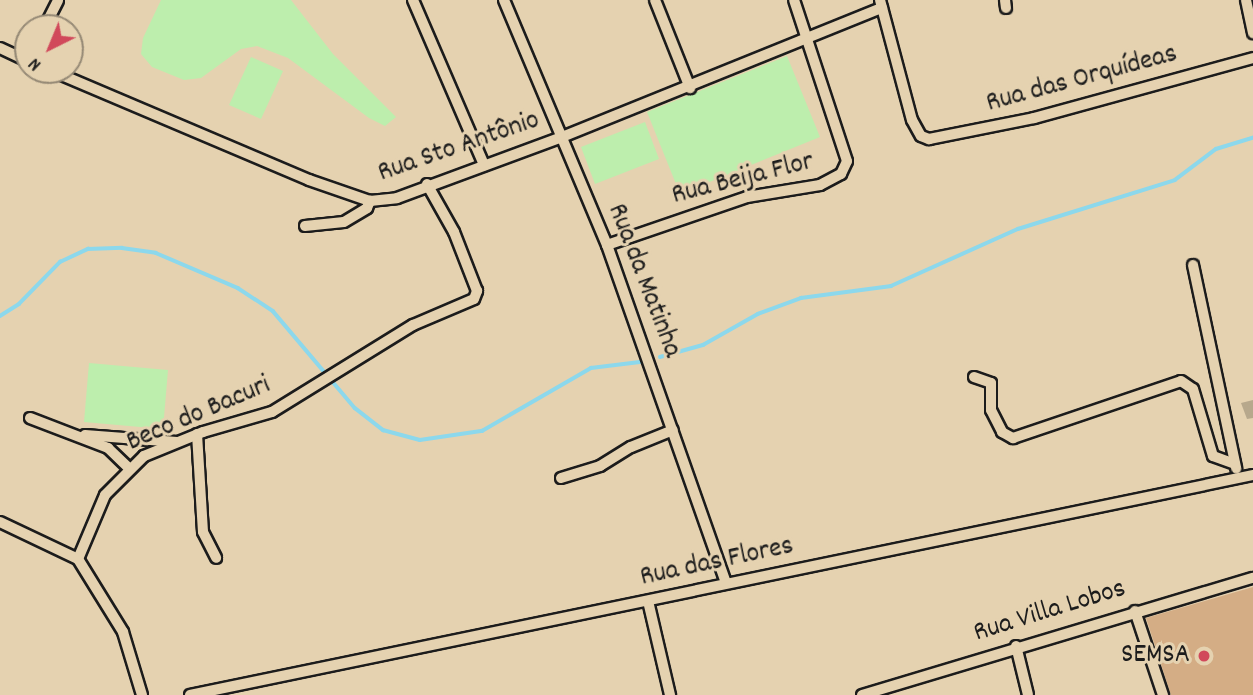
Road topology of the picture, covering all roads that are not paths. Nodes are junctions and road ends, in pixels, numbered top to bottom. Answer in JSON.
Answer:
{"nodes":[{"id":1,"x":413,"y":0,"type":"edge"},
{"id":2,"x":504,"y":0,"type":"edge"},
{"id":3,"x":655,"y":0,"type":"edge"},
{"id":4,"x":794,"y":0,"type":"edge"},
{"id":5,"x":1247,"y":0,"type":"edge"},
{"id":6,"x":881,"y":4,"type":"edge"},
{"id":7,"x":1253,"y":33,"type":"edge"},
{"id":8,"x":807,"y":36,"type":"junction"},
{"id":9,"x":1253,"y":58,"type":"edge"},
{"id":10,"x":83,"y":84,"type":"edge"},
{"id":11,"x":690,"y":88,"type":"junction"},
{"id":12,"x":562,"y":137,"type":"junction"},
{"id":13,"x":484,"y":165,"type":"junction"},
{"id":14,"x":427,"y":184,"type":"junction"},
{"id":15,"x":370,"y":201,"type":"junction"},
{"id":16,"x":305,"y":226,"type":"dead end"},
{"id":17,"x":607,"y":244,"type":"junction"},
{"id":18,"x":1193,"y":265,"type":"dead end"},
{"id":19,"x":974,"y":377,"type":"dead end"},
{"id":20,"x":30,"y":418,"type":"dead end"},
{"id":21,"x":673,"y":430,"type":"junction"},
{"id":22,"x":79,"y":434,"type":"junction"},
{"id":23,"x":197,"y":434,"type":"junction"},
{"id":24,"x":179,"y":442,"type":"junction"},
{"id":25,"x":1235,"y":464,"type":"junction"},
{"id":26,"x":128,"y":467,"type":"junction"},
{"id":27,"x":1253,"y":475,"type":"edge"},
{"id":28,"x":561,"y":478,"type":"dead end"},
{"id":29,"x":1238,"y":478,"type":"junction"},
{"id":30,"x":0,"y":522,"type":"edge"},
{"id":31,"x":216,"y":558,"type":"dead end"},
{"id":32,"x":78,"y":559,"type":"junction"},
{"id":33,"x":1253,"y":578,"type":"edge"},
{"id":34,"x":726,"y":583,"type":"junction"},
{"id":35,"x":648,"y":601,"type":"junction"},
{"id":36,"x":1135,"y":611,"type":"junction"},
{"id":37,"x":1016,"y":646,"type":"junction"},
{"id":38,"x":897,"y":690,"type":"edge"},
{"id":39,"x":142,"y":695,"type":"edge"},
{"id":40,"x":190,"y":695,"type":"edge"},
{"id":41,"x":670,"y":695,"type":"edge"},
{"id":42,"x":862,"y":695,"type":"edge"},
{"id":43,"x":1028,"y":695,"type":"edge"},
{"id":44,"x":1163,"y":695,"type":"edge"}],
"edges":[{"from":1,"to":13,"type":"street"},
{"from":2,"to":12,"type":"street","name":"Rua da Matinha"},
{"from":3,"to":11,"type":"street"},
{"from":4,"to":8,"type":"street"},
{"from":5,"to":7,"type":"street"},
{"from":6,"to":8,"type":"street","name":"Rua Sto Antônio"},
{"from":6,"to":9,"type":"street","name":"Rua das Orquídeas"},
{"from":8,"to":11,"type":"street","name":"Rua Sto Antônio"},
{"from":8,"to":17,"type":"street","name":"Rua Beija Flor"},
{"from":10,"to":15,"type":"street","name":"Rua Sto Antônio"},
{"from":11,"to":12,"type":"street","name":"Rua Sto Antônio"},
{"from":12,"to":13,"type":"street","name":"Rua Sto Antônio"},
{"from":12,"to":17,"type":"street","name":"Rua da Matinha"},
{"from":13,"to":14,"type":"street","name":"Rua Sto Antônio"},
{"from":14,"to":15,"type":"street","name":"Rua Sto Antônio"},
{"from":14,"to":23,"type":"street","name":"Beco do Bacuri"},
{"from":15,"to":16,"type":"street"},
{"from":17,"to":21,"type":"street","name":"Rua da Matinha"},
{"from":18,"to":25,"type":"street"},
{"from":19,"to":25,"type":"street"},
{"from":20,"to":22,"type":"street"},
{"from":21,"to":28,"type":"street"},
{"from":21,"to":34,"type":"street","name":"Rua da Matinha"},
{"from":22,"to":24,"type":"street"},
{"from":22,"to":26,"type":"street"},
{"from":23,"to":24,"type":"street","name":"Beco do Bacuri"},
{"from":23,"to":31,"type":"street"},
{"from":24,"to":26,"type":"street","name":"Beco do Bacuri"},
{"from":25,"to":29,"type":"street"},
{"from":26,"to":32,"type":"street","name":"Beco do Bacuri"},
{"from":27,"to":29,"type":"street","name":"Rua das Flores"},
{"from":29,"to":34,"type":"street","name":"Rua das Flores"},
{"from":30,"to":32,"type":"street"},
{"from":32,"to":39,"type":"street"},
{"from":33,"to":36,"type":"street","name":"Rua Villa Lobos"},
{"from":34,"to":35,"type":"street","name":"Rua das Flores"},
{"from":35,"to":40,"type":"street","name":"Rua das Flores"},
{"from":35,"to":41,"type":"street"},
{"from":36,"to":37,"type":"street","name":"Rua Villa Lobos"},
{"from":36,"to":44,"type":"street"},
{"from":37,"to":38,"type":"street","name":"Rua Villa Lobos"},
{"from":37,"to":43,"type":"street"},
{"from":38,"to":42,"type":"street","name":"Rua Villa Lobos"}]}
